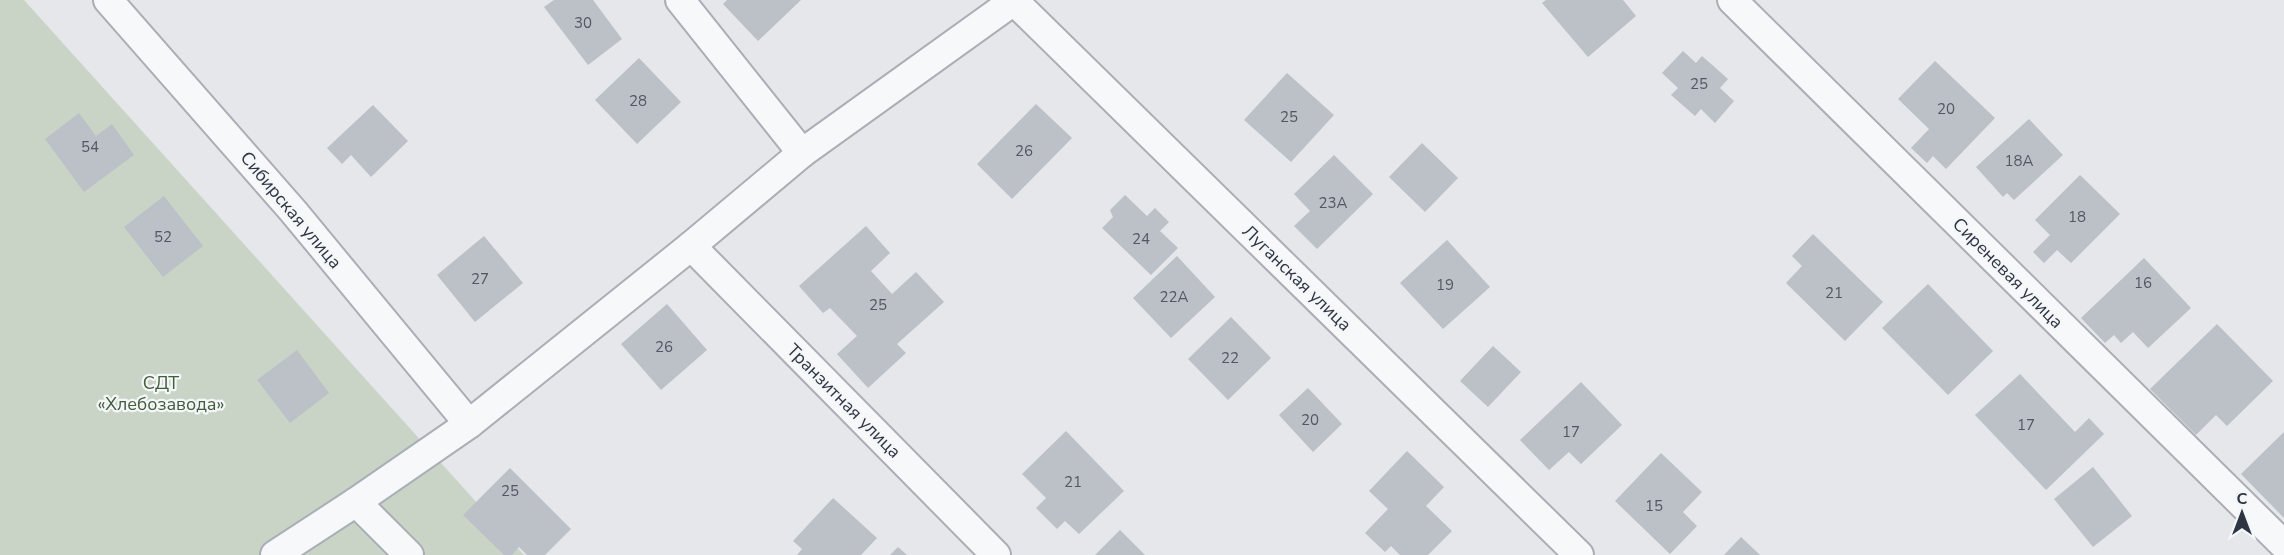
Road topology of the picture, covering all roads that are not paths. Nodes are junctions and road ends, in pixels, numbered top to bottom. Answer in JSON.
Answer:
{"nodes":[{"id":1,"x":108,"y":0,"type":"edge"},
{"id":2,"x":680,"y":0,"type":"edge"},
{"id":3,"x":1015,"y":0,"type":"edge"},
{"id":4,"x":1732,"y":0,"type":"edge"},
{"id":5,"x":802,"y":153,"type":"junction"},
{"id":6,"x":691,"y":246,"type":"junction"},
{"id":7,"x":469,"y":424,"type":"junction"},
{"id":8,"x":356,"y":502,"type":"junction"},
{"id":9,"x":2284,"y":545,"type":"edge"},
{"id":10,"x":275,"y":555,"type":"edge"},
{"id":11,"x":409,"y":555,"type":"edge"},
{"id":12,"x":996,"y":555,"type":"edge"},
{"id":13,"x":1579,"y":555,"type":"edge"}],
"edges":[{"from":1,"to":7,"type":"street","name":"Сибирская улица"},
{"from":2,"to":5,"type":"street"},
{"from":3,"to":5,"type":"street"},
{"from":3,"to":13,"type":"street","name":"Луганская улица"},
{"from":4,"to":9,"type":"street","name":"Сиреневая улица"},
{"from":5,"to":6,"type":"street"},
{"from":6,"to":7,"type":"street"},
{"from":6,"to":12,"type":"street","name":"Транзитная улица"},
{"from":7,"to":8,"type":"street"},
{"from":8,"to":10,"type":"street"},
{"from":8,"to":11,"type":"street"}]}
